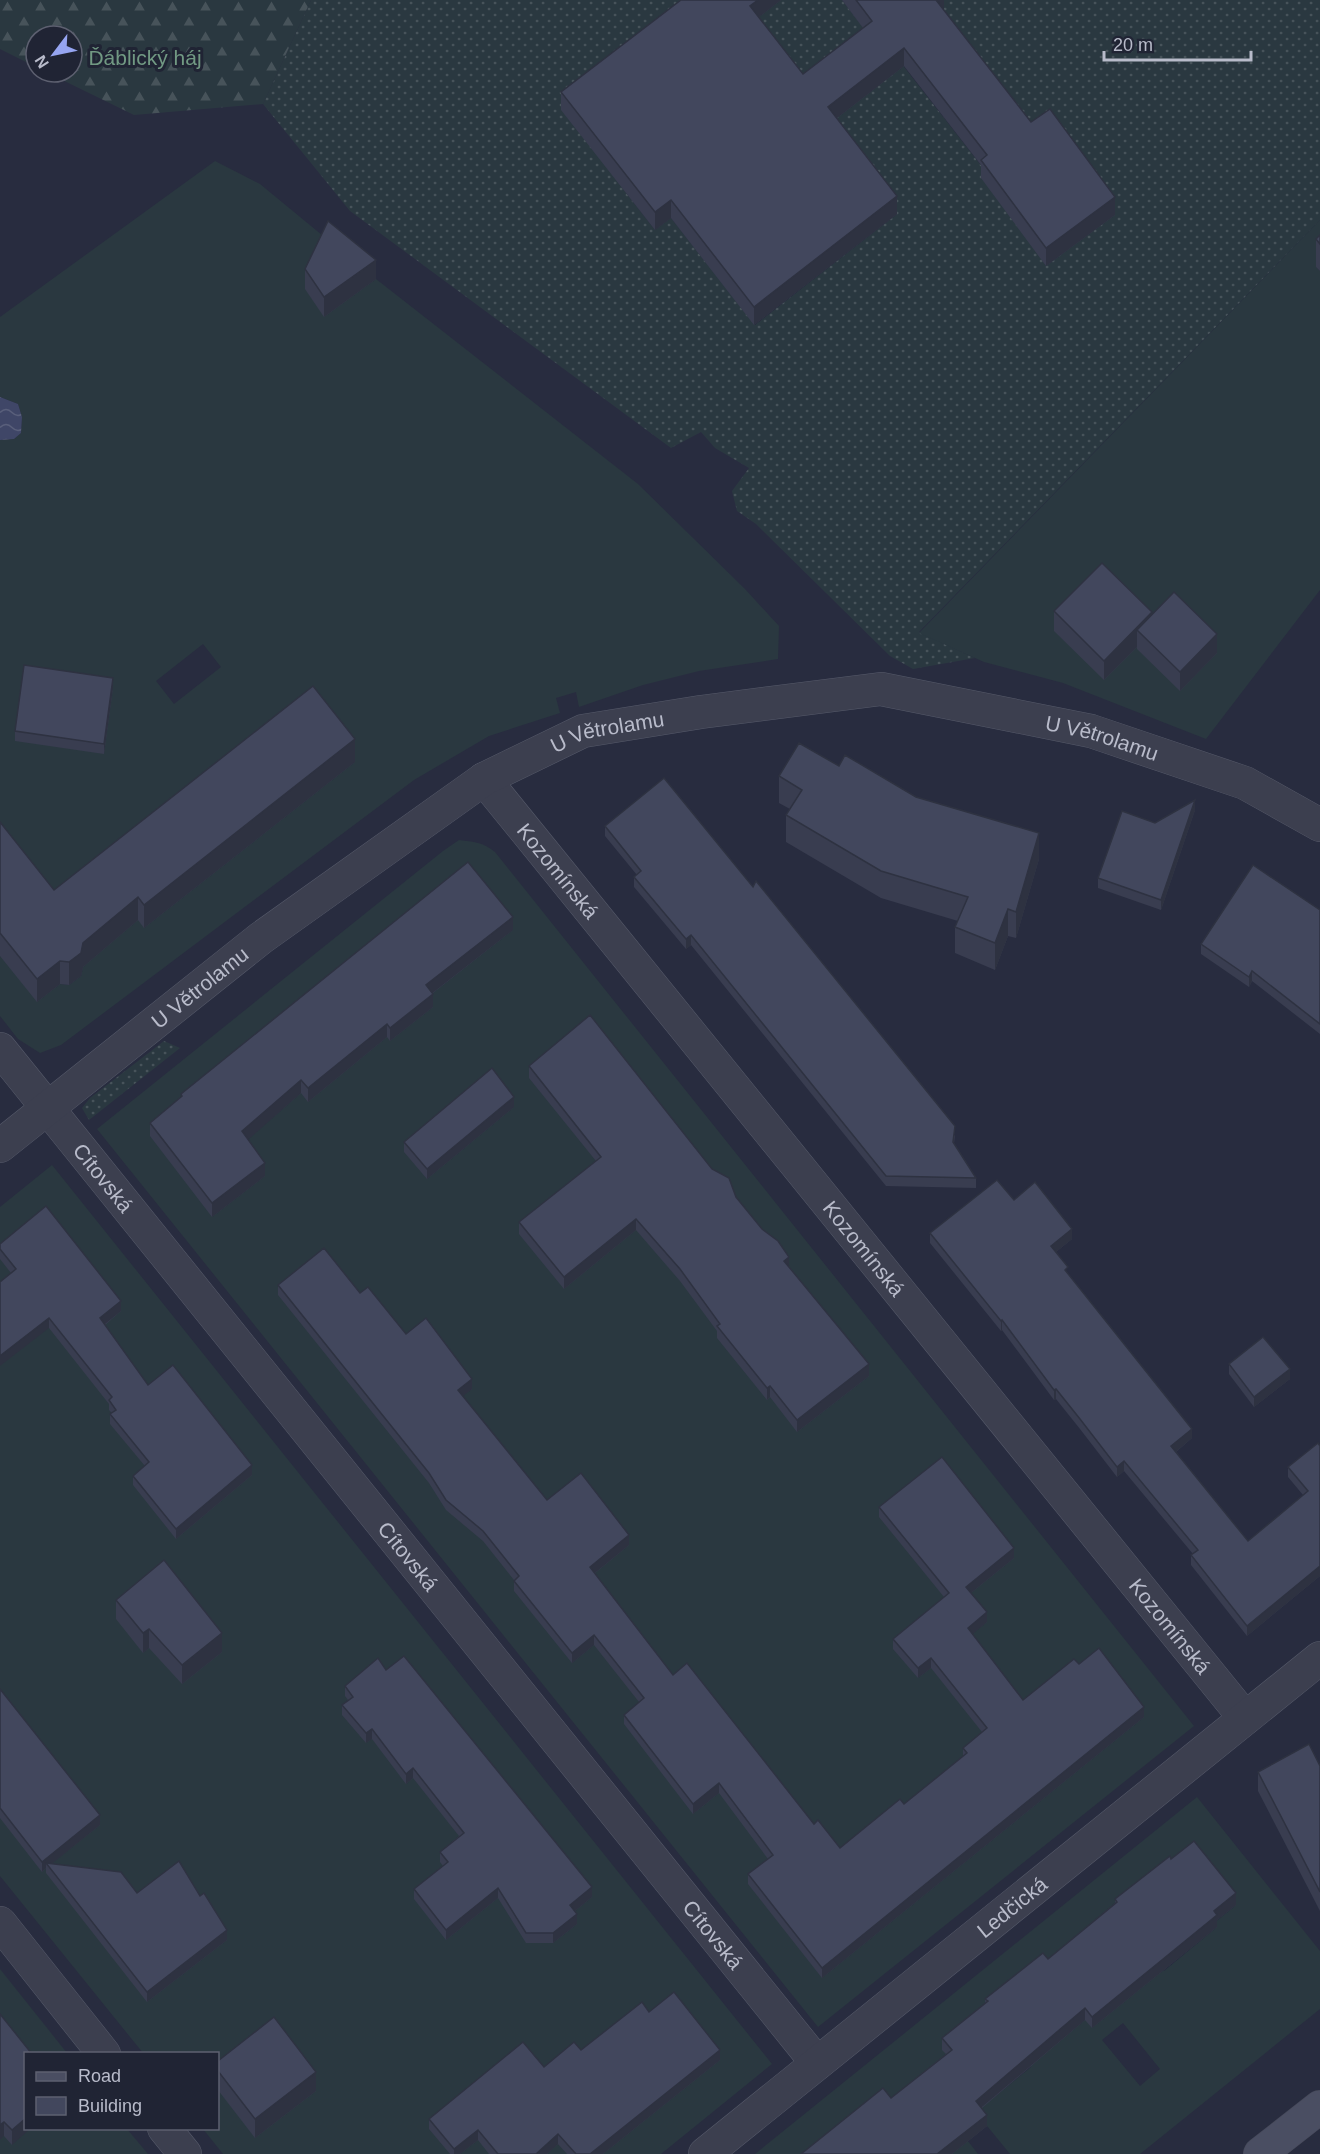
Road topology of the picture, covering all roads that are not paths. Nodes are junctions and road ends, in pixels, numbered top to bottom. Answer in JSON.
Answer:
{"nodes":[{"id":1,"x":484,"y":779,"type":"junction"},
{"id":2,"x":1320,"y":825,"type":"edge"},
{"id":3,"x":0,"y":1050,"type":"edge"},
{"id":4,"x":48,"y":1109,"type":"junction"},
{"id":5,"x":0,"y":1146,"type":"edge"},
{"id":6,"x":1320,"y":1658,"type":"edge"},
{"id":7,"x":1245,"y":1718,"type":"junction"},
{"id":8,"x":0,"y":1923,"type":"edge"},
{"id":9,"x":102,"y":2052,"type":"edge"},
{"id":10,"x":817,"y":2063,"type":"junction"},
{"id":11,"x":1320,"y":2107,"type":"edge"},
{"id":12,"x":166,"y":2130,"type":"edge"},
{"id":13,"x":184,"y":2154,"type":"edge"},
{"id":14,"x":705,"y":2154,"type":"edge"},
{"id":15,"x":1260,"y":2154,"type":"edge"}],
"edges":[{"from":1,"to":2,"type":"street","name":"U Větrolamu"},
{"from":1,"to":4,"type":"street","name":"U Větrolamu"},
{"from":1,"to":7,"type":"street","name":"Kozomínská"},
{"from":3,"to":4,"type":"street","name":"Cítovská"},
{"from":4,"to":5,"type":"street","name":"U Větrolamu"},
{"from":4,"to":10,"type":"street","name":"Cítovská"},
{"from":6,"to":7,"type":"street","name":"Ledčická"},
{"from":7,"to":10,"type":"street","name":"Ledčická"},
{"from":8,"to":9,"type":"street"},
{"from":10,"to":14,"type":"street","name":"Ledčická"},
{"from":11,"to":15,"type":"main road"},
{"from":12,"to":13,"type":"street"}]}
